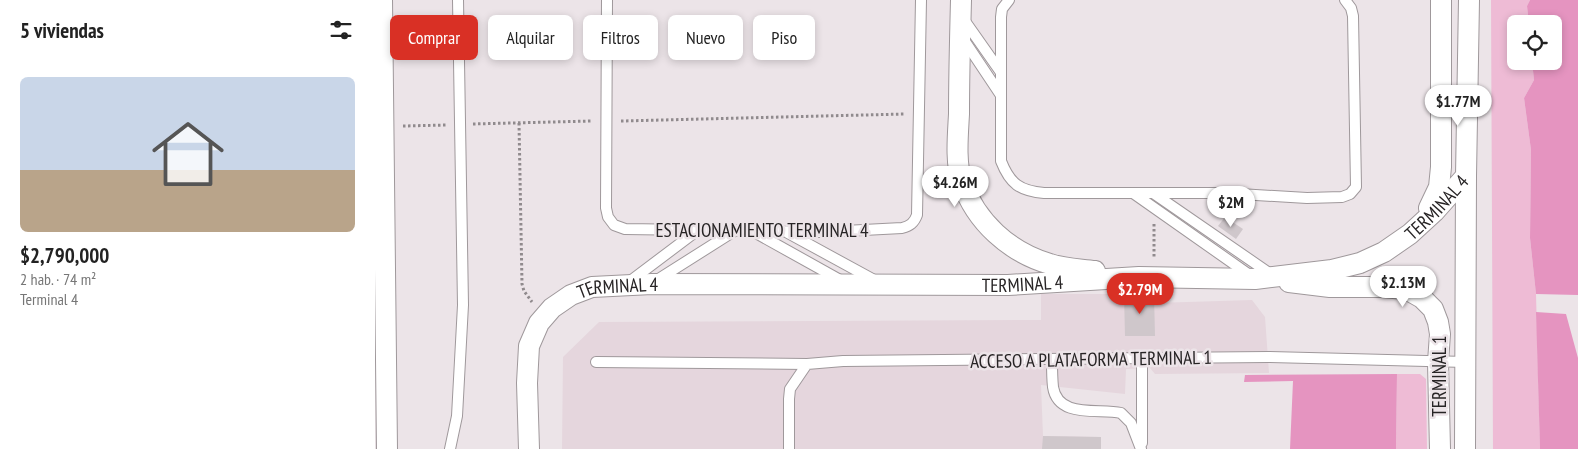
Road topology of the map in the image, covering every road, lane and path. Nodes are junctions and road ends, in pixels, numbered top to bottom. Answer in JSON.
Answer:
{"nodes":[{"id":1,"x":382,"y":0,"type":"edge"},
{"id":2,"x":458,"y":0,"type":"edge"},
{"id":3,"x":607,"y":0,"type":"edge"},
{"id":4,"x":921,"y":0,"type":"edge"},
{"id":5,"x":1009,"y":0,"type":"edge"},
{"id":6,"x":1345,"y":0,"type":"edge"},
{"id":7,"x":1441,"y":0,"type":"edge"},
{"id":8,"x":1469,"y":0,"type":"edge"},
{"id":9,"x":961,"y":7,"type":"edge"},
{"id":10,"x":960,"y":35,"type":"junction"},
{"id":11,"x":1000,"y":71,"type":"junction"},
{"id":12,"x":1000,"y":94,"type":"junction"},
{"id":13,"x":917,"y":114,"type":"junction"},
{"id":14,"x":607,"y":121,"type":"junction"},
{"id":15,"x":519,"y":123,"type":"junction"},
{"id":16,"x":459,"y":125,"type":"junction"},
{"id":17,"x":383,"y":126,"type":"junction"},
{"id":18,"x":1466,"y":176,"type":"junction"},
{"id":19,"x":1133,"y":193,"type":"junction"},
{"id":20,"x":1153,"y":193,"type":"junction"},
{"id":21,"x":1153,"y":220,"type":"dead end"},
{"id":22,"x":737,"y":229,"type":"junction"},
{"id":23,"x":698,"y":230,"type":"junction"},
{"id":24,"x":753,"y":231,"type":"junction"},
{"id":25,"x":785,"y":232,"type":"junction"},
{"id":26,"x":1410,"y":234,"type":"junction"},
{"id":27,"x":1147,"y":277,"type":"junction"},
{"id":28,"x":1264,"y":278,"type":"junction"},
{"id":29,"x":626,"y":284,"type":"junction"},
{"id":30,"x":652,"y":284,"type":"junction"},
{"id":31,"x":849,"y":285,"type":"junction"},
{"id":32,"x":883,"y":285,"type":"junction"},
{"id":33,"x":545,"y":317,"type":"junction"},
{"id":34,"x":1142,"y":358,"type":"junction"},
{"id":35,"x":1052,"y":359,"type":"junction"},
{"id":36,"x":596,"y":362,"type":"dead end"},
{"id":37,"x":1438,"y":362,"type":"junction"},
{"id":38,"x":1466,"y":362,"type":"junction"},
{"id":39,"x":807,"y":364,"type":"junction"},
{"id":40,"x":387,"y":449,"type":"edge"},
{"id":41,"x":450,"y":449,"type":"edge"},
{"id":42,"x":529,"y":449,"type":"edge"},
{"id":43,"x":789,"y":449,"type":"edge"},
{"id":44,"x":1141,"y":449,"type":"edge"},
{"id":45,"x":1440,"y":449,"type":"edge"},
{"id":46,"x":1465,"y":449,"type":"edge"}],
"edges":[{"from":1,"to":17,"type":"street"},
{"from":2,"to":16,"type":"lane"},
{"from":3,"to":14,"type":"lane","name":"ESTACIONAMIENTO TERMINAL 4"},
{"from":4,"to":13,"type":"lane","name":"ESTACIONAMIENTO TERMINAL 4"},
{"from":5,"to":11,"type":"lane"},
{"from":6,"to":20,"type":"lane"},
{"from":7,"to":26,"type":"street"},
{"from":8,"to":18,"type":"street","name":"TERMINAL 4"},
{"from":9,"to":10,"type":"street"},
{"from":9,"to":11,"type":"lane"},
{"from":10,"to":12,"type":"lane"},
{"from":10,"to":27,"type":"street"},
{"from":11,"to":12,"type":"lane"},
{"from":12,"to":19,"type":"lane"},
{"from":13,"to":14,"type":"path"},
{"from":13,"to":25,"type":"lane","name":"ESTACIONAMIENTO TERMINAL 4"},
{"from":14,"to":15,"type":"path"},
{"from":14,"to":23,"type":"lane","name":"ESTACIONAMIENTO TERMINAL 4"},
{"from":15,"to":16,"type":"path"},
{"from":15,"to":33,"type":"path"},
{"from":16,"to":17,"type":"path"},
{"from":16,"to":41,"type":"lane"},
{"from":17,"to":40,"type":"street"},
{"from":18,"to":26,"type":"street","name":"TERMINAL 4"},
{"from":18,"to":38,"type":"street","name":"TERMINAL 1"},
{"from":19,"to":20,"type":"lane"},
{"from":19,"to":28,"type":"lane"},
{"from":20,"to":28,"type":"lane"},
{"from":21,"to":27,"type":"path"},
{"from":22,"to":23,"type":"lane","name":"ESTACIONAMIENTO TERMINAL 4"},
{"from":22,"to":24,"type":"lane","name":"ESTACIONAMIENTO TERMINAL 4"},
{"from":22,"to":30,"type":"lane"},
{"from":23,"to":29,"type":"lane"},
{"from":24,"to":25,"type":"lane","name":"ESTACIONAMIENTO TERMINAL 4"},
{"from":24,"to":31,"type":"lane"},
{"from":25,"to":32,"type":"lane"},
{"from":26,"to":28,"type":"street","name":"TERMINAL 4"},
{"from":27,"to":28,"type":"street","name":"TERMINAL 4"},
{"from":27,"to":32,"type":"street","name":"TERMINAL 4"},
{"from":28,"to":37,"type":"street","name":"TERMINAL 1"},
{"from":29,"to":30,"type":"street","name":"TERMINAL 4"},
{"from":29,"to":33,"type":"street","name":"TERMINAL 4"},
{"from":30,"to":31,"type":"street","name":"TERMINAL 4"},
{"from":31,"to":32,"type":"street","name":"TERMINAL 4"},
{"from":33,"to":42,"type":"street","name":"TERMINAL 4"},
{"from":34,"to":35,"type":"lane","name":"ACCESO A PLATAFORMA TERMINAL 1"},
{"from":34,"to":37,"type":"lane","name":"ACCESO A PLATAFORMA TERMINAL 1"},
{"from":34,"to":44,"type":"lane"},
{"from":35,"to":39,"type":"lane","name":"ACCESO A PLATAFORMA TERMINAL 1"},
{"from":35,"to":44,"type":"lane"},
{"from":36,"to":39,"type":"lane","name":"ACCESO A PLATAFORMA TERMINAL 1"},
{"from":37,"to":38,"type":"lane","name":"ACCESO A PLATAFORMA TERMINAL 1"},
{"from":37,"to":45,"type":"street","name":"TERMINAL 1"},
{"from":38,"to":46,"type":"street","name":"TERMINAL 1"},
{"from":39,"to":43,"type":"lane"}]}
